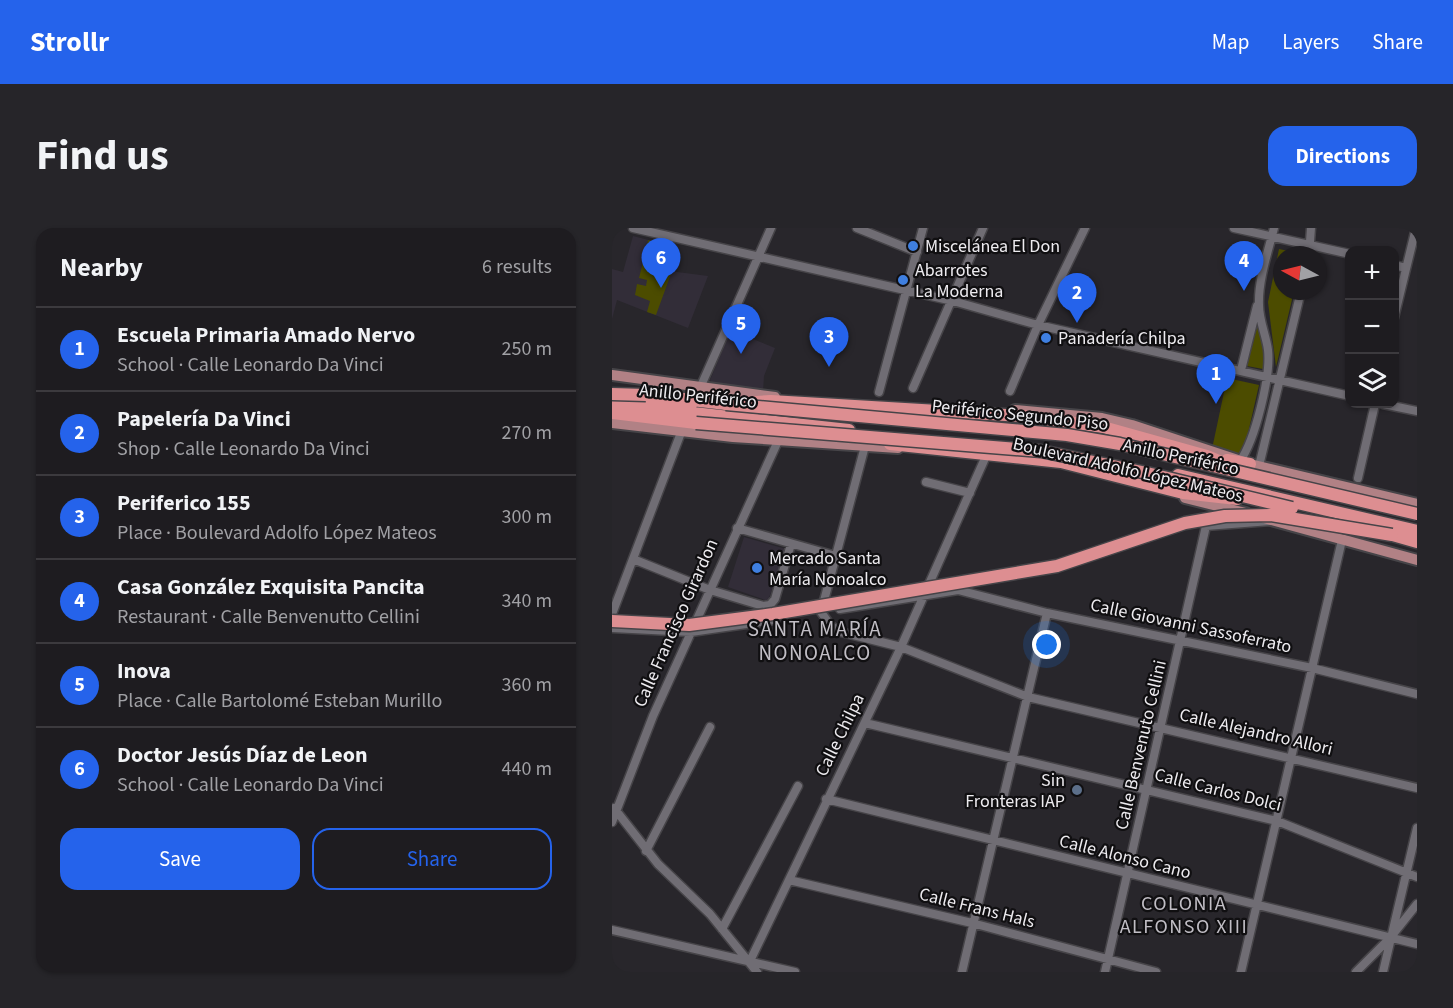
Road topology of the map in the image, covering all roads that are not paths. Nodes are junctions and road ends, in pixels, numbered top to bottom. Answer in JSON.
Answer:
{"nodes":[{"id":1,"x":633,"y":228,"type":"edge"},
{"id":2,"x":771,"y":228,"type":"edge"},
{"id":3,"x":857,"y":228,"type":"edge"},
{"id":4,"x":923,"y":228,"type":"edge"},
{"id":5,"x":982,"y":228,"type":"edge"},
{"id":6,"x":1085,"y":228,"type":"edge"},
{"id":7,"x":1234,"y":228,"type":"edge"},
{"id":8,"x":1311,"y":228,"type":"edge"},
{"id":9,"x":1416,"y":228,"type":"edge"},
{"id":10,"x":1273,"y":232,"type":"edge"},
{"id":11,"x":1312,"y":245,"type":"junction"},
{"id":12,"x":917,"y":252,"type":"junction"},
{"id":13,"x":1345,"y":253,"type":"edge"},
{"id":14,"x":758,"y":257,"type":"junction"},
{"id":15,"x":1399,"y":266,"type":"edge"},
{"id":16,"x":1406,"y":268,"type":"junction"},
{"id":17,"x":907,"y":291,"type":"junction"},
{"id":18,"x":1259,"y":296,"type":"junction"},
{"id":19,"x":1298,"y":300,"type":"edge"},
{"id":20,"x":1399,"y":300,"type":"edge"},
{"id":21,"x":952,"y":301,"type":"junction"},
{"id":22,"x":1038,"y":326,"type":"junction"},
{"id":23,"x":1240,"y":370,"type":"junction"},
{"id":24,"x":612,"y":375,"type":"edge"},
{"id":25,"x":1266,"y":376,"type":"junction"},
{"id":26,"x":1279,"y":379,"type":"junction"},
{"id":27,"x":612,"y":388,"type":"edge"},
{"id":28,"x":700,"y":388,"type":"junction"},
{"id":29,"x":913,"y":388,"type":"dead end"},
{"id":30,"x":1010,"y":391,"type":"dead end"},
{"id":31,"x":879,"y":392,"type":"dead end"},
{"id":32,"x":612,"y":394,"type":"edge"},
{"id":33,"x":646,"y":395,"type":"junction"},
{"id":34,"x":1345,"y":395,"type":"edge"},
{"id":35,"x":612,"y":404,"type":"edge"},
{"id":36,"x":726,"y":404,"type":"junction"},
{"id":37,"x":1399,"y":407,"type":"edge"},
{"id":38,"x":1374,"y":408,"type":"edge"},
{"id":39,"x":1417,"y":411,"type":"edge"},
{"id":40,"x":612,"y":413,"type":"edge"},
{"id":41,"x":612,"y":423,"type":"edge"},
{"id":42,"x":781,"y":423,"type":"junction"},
{"id":43,"x":682,"y":430,"type":"junction"},
{"id":44,"x":778,"y":441,"type":"junction"},
{"id":45,"x":864,"y":446,"type":"junction"},
{"id":46,"x":986,"y":456,"type":"junction"},
{"id":47,"x":1251,"y":467,"type":"junction"},
{"id":48,"x":1358,"y":478,"type":"dead end"},
{"id":49,"x":926,"y":482,"type":"dead end"},
{"id":50,"x":970,"y":493,"type":"junction"},
{"id":51,"x":1417,"y":504,"type":"edge"},
{"id":52,"x":1292,"y":508,"type":"junction"},
{"id":53,"x":1417,"y":516,"type":"edge"},
{"id":54,"x":1274,"y":521,"type":"junction"},
{"id":55,"x":737,"y":528,"type":"junction"},
{"id":56,"x":1417,"y":531,"type":"edge"},
{"id":57,"x":1392,"y":535,"type":"junction"},
{"id":58,"x":1342,"y":540,"type":"junction"},
{"id":59,"x":1417,"y":542,"type":"edge"},
{"id":60,"x":791,"y":544,"type":"junction"},
{"id":61,"x":836,"y":556,"type":"junction"},
{"id":62,"x":633,"y":559,"type":"junction"},
{"id":63,"x":1417,"y":560,"type":"edge"},
{"id":64,"x":710,"y":590,"type":"junction"},
{"id":65,"x":925,"y":595,"type":"junction"},
{"id":66,"x":821,"y":612,"type":"junction"},
{"id":67,"x":1047,"y":613,"type":"junction"},
{"id":68,"x":612,"y":614,"type":"edge"},
{"id":69,"x":612,"y":621,"type":"edge"},
{"id":70,"x":612,"y":628,"type":"edge"},
{"id":71,"x":691,"y":632,"type":"junction"},
{"id":72,"x":1182,"y":640,"type":"junction"},
{"id":73,"x":901,"y":647,"type":"junction"},
{"id":74,"x":1312,"y":668,"type":"junction"},
{"id":75,"x":1417,"y":694,"type":"edge"},
{"id":76,"x":1028,"y":697,"type":"junction"},
{"id":77,"x":865,"y":723,"type":"junction"},
{"id":78,"x":711,"y":727,"type":"dead end"},
{"id":79,"x":1162,"y":727,"type":"junction"},
{"id":80,"x":1292,"y":757,"type":"junction"},
{"id":81,"x":1014,"y":758,"type":"junction"},
{"id":82,"x":798,"y":786,"type":"dead end"},
{"id":83,"x":1417,"y":788,"type":"edge"},
{"id":84,"x":1148,"y":789,"type":"junction"},
{"id":85,"x":826,"y":799,"type":"junction"},
{"id":86,"x":613,"y":807,"type":"edge"},
{"id":87,"x":1277,"y":821,"type":"junction"},
{"id":88,"x":612,"y":822,"type":"edge"},
{"id":89,"x":1417,"y":828,"type":"edge"},
{"id":90,"x":995,"y":842,"type":"junction"},
{"id":91,"x":646,"y":851,"type":"junction"},
{"id":92,"x":1407,"y":872,"type":"junction"},
{"id":93,"x":1127,"y":875,"type":"junction"},
{"id":94,"x":1417,"y":877,"type":"edge"},
{"id":95,"x":789,"y":880,"type":"junction"},
{"id":96,"x":1417,"y":904,"type":"edge"},
{"id":97,"x":1257,"y":905,"type":"junction"},
{"id":98,"x":972,"y":923,"type":"junction"},
{"id":99,"x":722,"y":929,"type":"junction"},
{"id":100,"x":612,"y":930,"type":"edge"},
{"id":101,"x":1390,"y":938,"type":"junction"},
{"id":102,"x":1417,"y":944,"type":"edge"},
{"id":103,"x":1107,"y":960,"type":"junction"},
{"id":104,"x":750,"y":961,"type":"junction"},
{"id":105,"x":757,"y":972,"type":"edge"},
{"id":106,"x":795,"y":972,"type":"edge"},
{"id":107,"x":962,"y":972,"type":"edge"},
{"id":108,"x":1105,"y":972,"type":"edge"},
{"id":109,"x":1156,"y":972,"type":"edge"},
{"id":110,"x":1241,"y":972,"type":"edge"},
{"id":111,"x":1356,"y":972,"type":"edge"},
{"id":112,"x":1383,"y":972,"type":"edge"}],
"edges":[{"from":1,"to":14,"type":"street"},
{"from":2,"to":14,"type":"street"},
{"from":3,"to":12,"type":"street"},
{"from":4,"to":12,"type":"street"},
{"from":5,"to":21,"type":"street"},
{"from":6,"to":22,"type":"street"},
{"from":7,"to":10,"type":"street"},
{"from":8,"to":11,"type":"street"},
{"from":9,"to":16,"type":"street"},
{"from":10,"to":11,"type":"street"},
{"from":10,"to":18,"type":"street"},
{"from":11,"to":13,"type":"street"},
{"from":12,"to":17,"type":"street"},
{"from":14,"to":17,"type":"street"},
{"from":14,"to":28,"type":"street"},
{"from":15,"to":16,"type":"street"},
{"from":16,"to":20,"type":"street"},
{"from":17,"to":21,"type":"street"},
{"from":17,"to":31,"type":"street"},
{"from":18,"to":23,"type":"street"},
{"from":18,"to":25,"type":"street"},
{"from":19,"to":26,"type":"street"},
{"from":21,"to":22,"type":"street"},
{"from":21,"to":29,"type":"street"},
{"from":22,"to":23,"type":"street"},
{"from":22,"to":30,"type":"street"},
{"from":23,"to":25,"type":"street"},
{"from":24,"to":28,"type":"main road","name":"Boulevard Adolfo López Mateos"},
{"from":25,"to":26,"type":"street"},
{"from":25,"to":47,"type":"street"},
{"from":26,"to":34,"type":"street"},
{"from":26,"to":47,"type":"street"},
{"from":27,"to":33,"type":"highway","name":"Periférico Segundo Piso","bridge":true},
{"from":28,"to":47,"type":"main road","name":"Boulevard Adolfo López Mateos"},
{"from":32,"to":33,"type":"highway","bridge":true},
{"from":32,"to":47,"type":"highway","name":"Anillo Periférico"},
{"from":33,"to":36,"type":"highway","name":"Periférico Segundo Piso"},
{"from":35,"to":42,"type":"highway","name":"Anillo Periférico"},
{"from":36,"to":47,"type":"highway","bridge":true},
{"from":36,"to":53,"type":"highway","name":"Periférico Segundo Piso","bridge":true},
{"from":37,"to":39,"type":"street"},
{"from":38,"to":48,"type":"street"},
{"from":40,"to":52,"type":"highway","name":"Periférico Segundo Piso","bridge":true},
{"from":41,"to":43,"type":"main road","name":"Boulevard Adolfo López Mateos"},
{"from":42,"to":52,"type":"highway","bridge":true},
{"from":42,"to":56,"type":"highway","name":"Anillo Periférico"},
{"from":43,"to":44,"type":"main road","name":"Boulevard Adolfo López Mateos"},
{"from":43,"to":62,"type":"street"},
{"from":44,"to":45,"type":"main road","name":"Boulevard Adolfo López Mateos"},
{"from":44,"to":55,"type":"street","name":"Calle Francisco Girardon"},
{"from":45,"to":46,"type":"main road","name":"Boulevard Adolfo López Mateos"},
{"from":45,"to":61,"type":"street"},
{"from":46,"to":50,"type":"street","name":"Calle Chilpa"},
{"from":46,"to":54,"type":"main road","name":"Boulevard Adolfo López Mateos"},
{"from":47,"to":51,"type":"main road","name":"Boulevard Adolfo López Mateos"},
{"from":47,"to":53,"type":"highway","name":"Anillo Periférico"},
{"from":49,"to":50,"type":"street"},
{"from":50,"to":65,"type":"street","name":"Calle Chilpa"},
{"from":52,"to":57,"type":"highway","name":"Periférico Segundo Piso","bridge":true},
{"from":54,"to":58,"type":"main road","name":"Boulevard Adolfo López Mateos"},
{"from":54,"to":72,"type":"street","name":"Calle Benvenuto Cellini"},
{"from":55,"to":60,"type":"street"},
{"from":55,"to":64,"type":"street","name":"Calle Francisco Girardon"},
{"from":57,"to":59,"type":"highway","name":"Periférico Segundo Piso"},
{"from":57,"to":69,"type":"highway","bridge":true},
{"from":58,"to":63,"type":"main road","name":"Boulevard Adolfo López Mateos"},
{"from":58,"to":74,"type":"street"},
{"from":60,"to":61,"type":"street"},
{"from":60,"to":64,"type":"street"},
{"from":61,"to":66,"type":"street"},
{"from":62,"to":64,"type":"street"},
{"from":62,"to":68,"type":"street"},
{"from":64,"to":71,"type":"street","name":"Calle Francisco Girardon"},
{"from":65,"to":66,"type":"street"},
{"from":65,"to":67,"type":"street","name":"Calle Giovanni Sassoferrato"},
{"from":65,"to":73,"type":"street","name":"Calle Chilpa"},
{"from":66,"to":71,"type":"street"},
{"from":66,"to":73,"type":"street","name":"Calle Alejandro Allori"},
{"from":67,"to":72,"type":"street","name":"Calle Giovanni Sassoferrato"},
{"from":67,"to":76,"type":"street"},
{"from":70,"to":71,"type":"street"},
{"from":71,"to":86,"type":"street","name":"Calle Francisco Girardon"},
{"from":72,"to":74,"type":"street","name":"Calle Giovanni Sassoferrato"},
{"from":72,"to":79,"type":"street","name":"Calle Benvenuto Cellini"},
{"from":73,"to":76,"type":"street","name":"Calle Alejandro Allori"},
{"from":73,"to":77,"type":"street","name":"Calle Chilpa"},
{"from":74,"to":75,"type":"street","name":"Calle Giovanni Sassoferrato"},
{"from":74,"to":80,"type":"street"},
{"from":76,"to":79,"type":"street","name":"Calle Alejandro Allori"},
{"from":76,"to":81,"type":"street"},
{"from":77,"to":81,"type":"street","name":"Calle Carlos Dolci"},
{"from":77,"to":85,"type":"street","name":"Calle Chilpa"},
{"from":78,"to":91,"type":"street"},
{"from":79,"to":80,"type":"street","name":"Calle Alejandro Allori"},
{"from":79,"to":84,"type":"street","name":"Calle Benvenuto Cellini"},
{"from":80,"to":83,"type":"street","name":"Calle Alejandro Allori"},
{"from":80,"to":87,"type":"street"},
{"from":81,"to":84,"type":"street","name":"Calle Carlos Dolci"},
{"from":81,"to":90,"type":"street"},
{"from":82,"to":99,"type":"street"},
{"from":84,"to":87,"type":"street","name":"Calle Carlos Dolci"},
{"from":84,"to":93,"type":"street","name":"Calle Benvenuto Cellini"},
{"from":85,"to":90,"type":"street","name":"Calle Alonso Cano"},
{"from":85,"to":95,"type":"street","name":"Calle Chilpa"},
{"from":86,"to":88,"type":"street","name":"Calle Francisco Girardon"},
{"from":86,"to":91,"type":"street"},
{"from":87,"to":92,"type":"street","name":"Calle Carlos Dolci"},
{"from":87,"to":97,"type":"street"},
{"from":89,"to":92,"type":"street"},
{"from":90,"to":93,"type":"street","name":"Calle Alonso Cano"},
{"from":90,"to":98,"type":"street"},
{"from":91,"to":99,"type":"street"},
{"from":92,"to":94,"type":"street","name":"Calle Carlos Dolci"},
{"from":92,"to":101,"type":"street"},
{"from":93,"to":97,"type":"street","name":"Calle Alonso Cano"},
{"from":93,"to":103,"type":"street","name":"Calle Benvenuto Cellini"},
{"from":95,"to":98,"type":"street","name":"Calle Frans Hals"},
{"from":95,"to":104,"type":"street","name":"Calle Chilpa"},
{"from":96,"to":101,"type":"street"},
{"from":97,"to":101,"type":"street","name":"Calle Alonso Cano"},
{"from":97,"to":110,"type":"street"},
{"from":98,"to":103,"type":"street","name":"Calle Frans Hals"},
{"from":98,"to":107,"type":"street"},
{"from":99,"to":104,"type":"street"},
{"from":100,"to":104,"type":"street"},
{"from":101,"to":102,"type":"street","name":"Calle Alonso Cano"},
{"from":101,"to":111,"type":"street"},
{"from":101,"to":112,"type":"street"},
{"from":103,"to":108,"type":"street","name":"Calle Benvenuto Cellini"},
{"from":103,"to":109,"type":"street","name":"Calle Frans Hals"},
{"from":104,"to":105,"type":"street"},
{"from":104,"to":106,"type":"street"}]}
